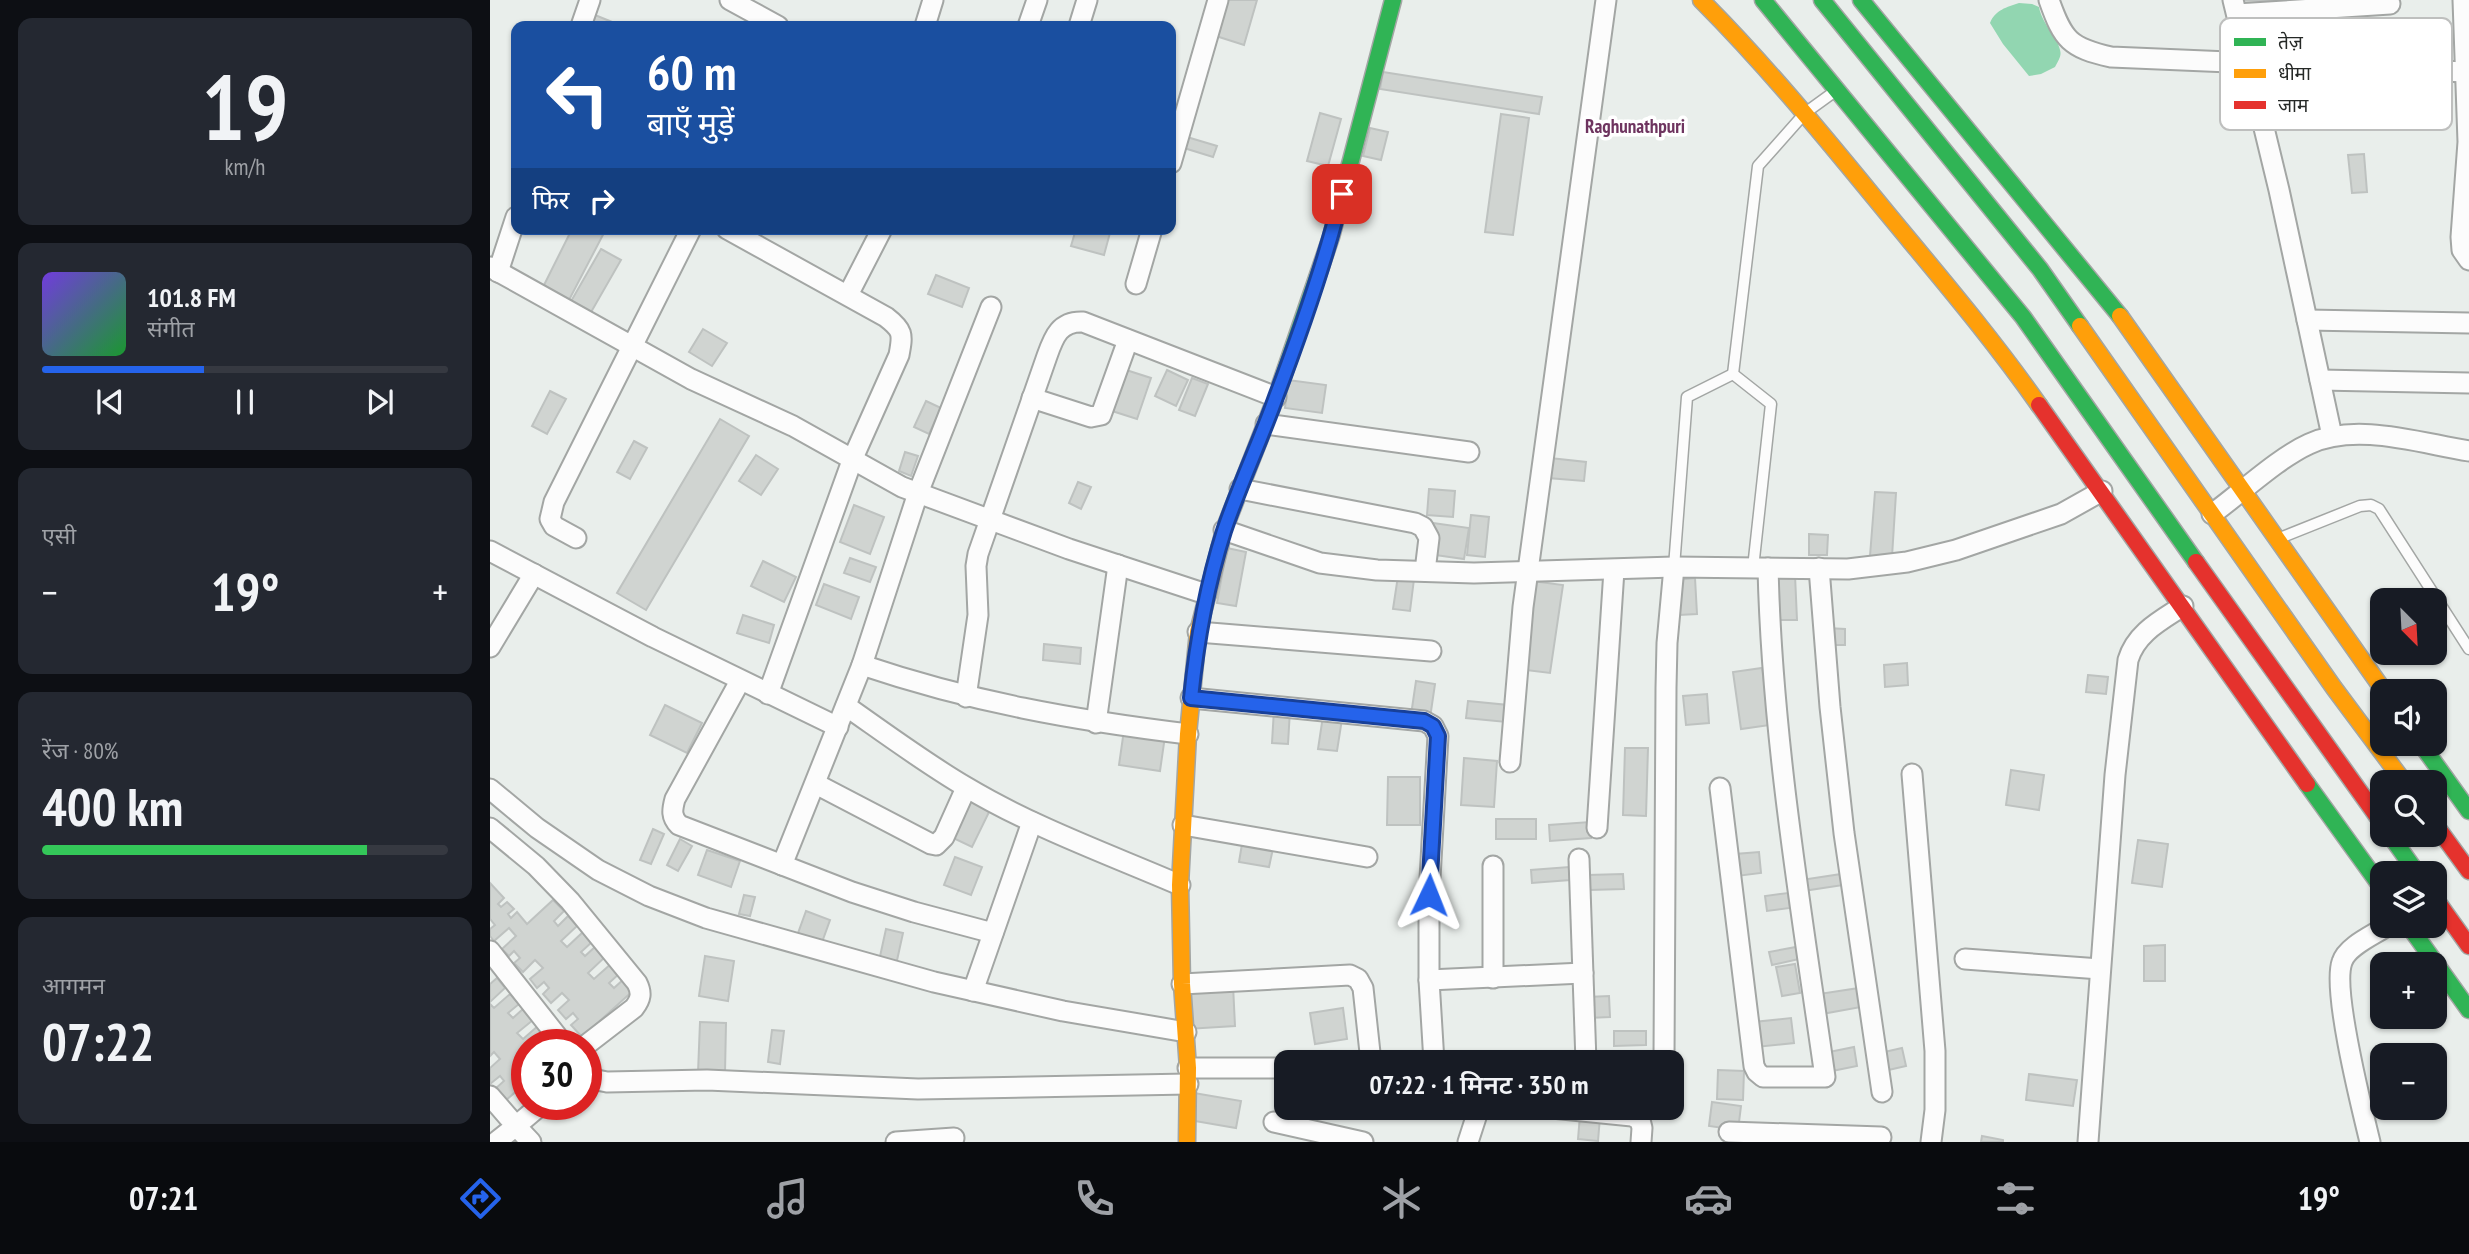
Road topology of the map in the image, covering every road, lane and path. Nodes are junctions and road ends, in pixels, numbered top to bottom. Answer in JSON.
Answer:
{"nodes":[{"id":1,"x":590,"y":0,"type":"edge"},
{"id":2,"x":730,"y":0,"type":"edge"},
{"id":3,"x":933,"y":0,"type":"edge"},
{"id":4,"x":1037,"y":0,"type":"edge"},
{"id":5,"x":1087,"y":0,"type":"edge"},
{"id":6,"x":1218,"y":0,"type":"edge"},
{"id":7,"x":1393,"y":0,"type":"edge"},
{"id":8,"x":1606,"y":0,"type":"edge"},
{"id":9,"x":1701,"y":0,"type":"edge"},
{"id":10,"x":1763,"y":0,"type":"edge"},
{"id":11,"x":1822,"y":0,"type":"edge"},
{"id":12,"x":1861,"y":0,"type":"edge"},
{"id":13,"x":2049,"y":0,"type":"edge"},
{"id":14,"x":2463,"y":0,"type":"edge"},
{"id":15,"x":2390,"y":4,"type":"dead end"},
{"id":16,"x":2235,"y":7,"type":"edge"},
{"id":17,"x":583,"y":21,"type":"edge"},
{"id":18,"x":769,"y":21,"type":"edge"},
{"id":19,"x":927,"y":21,"type":"edge"},
{"id":20,"x":1030,"y":21,"type":"edge"},
{"id":21,"x":1081,"y":21,"type":"edge"},
{"id":22,"x":2220,"y":63,"type":"edge"},
{"id":23,"x":2452,"y":71,"type":"edge"},
{"id":24,"x":2466,"y":72,"type":"junction"},
{"id":25,"x":1837,"y":90,"type":"junction"},
{"id":26,"x":1805,"y":113,"type":"junction"},
{"id":27,"x":2264,"y":130,"type":"edge"},
{"id":28,"x":1176,"y":146,"type":"edge"},
{"id":29,"x":511,"y":229,"type":"edge"},
{"id":30,"x":688,"y":235,"type":"edge"},
{"id":31,"x":738,"y":235,"type":"edge"},
{"id":32,"x":879,"y":235,"type":"edge"},
{"id":33,"x":1150,"y":235,"type":"edge"},
{"id":34,"x":2469,"y":260,"type":"edge"},
{"id":35,"x":494,"y":269,"type":"edge"},
{"id":36,"x":1136,"y":284,"type":"dead end"},
{"id":37,"x":848,"y":295,"type":"junction"},
{"id":38,"x":991,"y":307,"type":"dead end"},
{"id":39,"x":2307,"y":320,"type":"junction"},
{"id":40,"x":2469,"y":323,"type":"edge"},
{"id":41,"x":1128,"y":340,"type":"junction"},
{"id":42,"x":631,"y":345,"type":"junction"},
{"id":43,"x":1733,"y":373,"type":"junction"},
{"id":44,"x":2320,"y":380,"type":"junction"},
{"id":45,"x":2469,"y":383,"type":"edge"},
{"id":46,"x":1276,"y":397,"type":"junction"},
{"id":47,"x":1032,"y":398,"type":"junction"},
{"id":48,"x":1266,"y":425,"type":"junction"},
{"id":49,"x":2332,"y":436,"type":"junction"},
{"id":50,"x":2469,"y":451,"type":"edge"},
{"id":51,"x":1469,"y":452,"type":"dead end"},
{"id":52,"x":853,"y":458,"type":"junction"},
{"id":53,"x":1241,"y":489,"type":"junction"},
{"id":54,"x":2102,"y":491,"type":"junction"},
{"id":55,"x":918,"y":492,"type":"junction"},
{"id":56,"x":2243,"y":492,"type":"junction"},
{"id":57,"x":2212,"y":514,"type":"junction"},
{"id":58,"x":990,"y":519,"type":"junction"},
{"id":59,"x":1224,"y":530,"type":"junction"},
{"id":60,"x":576,"y":538,"type":"dead end"},
{"id":61,"x":2276,"y":539,"type":"junction"},
{"id":62,"x":490,"y":551,"type":"edge"},
{"id":63,"x":1118,"y":565,"type":"junction"},
{"id":64,"x":1674,"y":567,"type":"junction"},
{"id":65,"x":1760,"y":568,"type":"junction"},
{"id":66,"x":1819,"y":568,"type":"junction"},
{"id":67,"x":1614,"y":570,"type":"junction"},
{"id":68,"x":1424,"y":571,"type":"junction"},
{"id":69,"x":1529,"y":571,"type":"junction"},
{"id":70,"x":534,"y":574,"type":"junction"},
{"id":71,"x":1206,"y":594,"type":"junction"},
{"id":72,"x":2183,"y":606,"type":"junction"},
{"id":73,"x":1198,"y":632,"type":"junction"},
{"id":74,"x":490,"y":647,"type":"edge"},
{"id":75,"x":2469,"y":649,"type":"edge"},
{"id":76,"x":1431,"y":651,"type":"dead end"},
{"id":77,"x":862,"y":665,"type":"junction"},
{"id":78,"x":2375,"y":679,"type":"edge"},
{"id":79,"x":740,"y":681,"type":"junction"},
{"id":80,"x":768,"y":694,"type":"junction"},
{"id":81,"x":966,"y":697,"type":"junction"},
{"id":82,"x":1191,"y":698,"type":"junction"},
{"id":83,"x":846,"y":706,"type":"junction"},
{"id":84,"x":1096,"y":723,"type":"junction"},
{"id":85,"x":838,"y":727,"type":"junction"},
{"id":86,"x":1188,"y":734,"type":"junction"},
{"id":87,"x":2430,"y":756,"type":"edge"},
{"id":88,"x":1510,"y":762,"type":"dead end"},
{"id":89,"x":2395,"y":770,"type":"edge"},
{"id":90,"x":1912,"y":774,"type":"dead end"},
{"id":91,"x":816,"y":784,"type":"junction"},
{"id":92,"x":967,"y":788,"type":"junction"},
{"id":93,"x":1720,"y":788,"type":"dead end"},
{"id":94,"x":490,"y":789,"type":"edge"},
{"id":95,"x":2370,"y":806,"type":"edge"},
{"id":96,"x":2469,"y":811,"type":"edge"},
{"id":97,"x":1032,"y":822,"type":"junction"},
{"id":98,"x":1183,"y":825,"type":"junction"},
{"id":99,"x":490,"y":828,"type":"edge"},
{"id":100,"x":1597,"y":828,"type":"dead end"},
{"id":101,"x":2447,"y":841,"type":"edge"},
{"id":102,"x":1367,"y":857,"type":"dead end"},
{"id":103,"x":1579,"y":859,"type":"dead end"},
{"id":104,"x":782,"y":865,"type":"junction"},
{"id":105,"x":1493,"y":866,"type":"dead end"},
{"id":106,"x":2370,"y":871,"type":"edge"},
{"id":107,"x":2469,"y":871,"type":"edge"},
{"id":108,"x":1180,"y":885,"type":"junction"},
{"id":109,"x":2447,"y":915,"type":"edge"},
{"id":110,"x":993,"y":933,"type":"junction"},
{"id":111,"x":2370,"y":937,"type":"edge"},
{"id":112,"x":2418,"y":938,"type":"edge"},
{"id":113,"x":2469,"y":946,"type":"edge"},
{"id":114,"x":490,"y":951,"type":"edge"},
{"id":115,"x":1965,"y":959,"type":"dead end"},
{"id":116,"x":2100,"y":969,"type":"junction"},
{"id":117,"x":1583,"y":974,"type":"junction"},
{"id":118,"x":1493,"y":978,"type":"junction"},
{"id":119,"x":1429,"y":980,"type":"junction"},
{"id":120,"x":1182,"y":984,"type":"junction"},
{"id":121,"x":973,"y":991,"type":"junction"},
{"id":122,"x":2469,"y":1010,"type":"edge"},
{"id":123,"x":551,"y":1029,"type":"edge"},
{"id":124,"x":1186,"y":1032,"type":"junction"},
{"id":125,"x":602,"y":1033,"type":"edge"},
{"id":126,"x":1370,"y":1050,"type":"edge"},
{"id":127,"x":1433,"y":1050,"type":"edge"},
{"id":128,"x":1586,"y":1050,"type":"edge"},
{"id":129,"x":1664,"y":1050,"type":"edge"},
{"id":130,"x":1274,"y":1069,"type":"edge"},
{"id":131,"x":1188,"y":1076,"type":"junction"},
{"id":132,"x":602,"y":1081,"type":"edge"},
{"id":133,"x":1882,"y":1092,"type":"dead end"},
{"id":134,"x":490,"y":1096,"type":"edge"},
{"id":135,"x":523,"y":1120,"type":"edge"},
{"id":136,"x":1475,"y":1120,"type":"edge"},
{"id":137,"x":1640,"y":1120,"type":"edge"},
{"id":138,"x":1274,"y":1122,"type":"dead end"},
{"id":139,"x":516,"y":1126,"type":"junction"},
{"id":140,"x":1729,"y":1132,"type":"dead end"},
{"id":141,"x":1881,"y":1136,"type":"edge"},
{"id":142,"x":954,"y":1138,"type":"dead end"},
{"id":143,"x":496,"y":1142,"type":"edge"},
{"id":144,"x":531,"y":1142,"type":"edge"},
{"id":145,"x":896,"y":1142,"type":"edge"},
{"id":146,"x":1187,"y":1142,"type":"edge"},
{"id":147,"x":1363,"y":1142,"type":"edge"},
{"id":148,"x":1468,"y":1142,"type":"edge"},
{"id":149,"x":1641,"y":1142,"type":"edge"},
{"id":150,"x":1931,"y":1142,"type":"edge"},
{"id":151,"x":2088,"y":1142,"type":"edge"},
{"id":152,"x":2371,"y":1142,"type":"edge"}],
"edges":[{"from":1,"to":17,"type":"street"},
{"from":2,"to":18,"type":"street"},
{"from":3,"to":19,"type":"street"},
{"from":4,"to":20,"type":"street"},
{"from":5,"to":21,"type":"street"},
{"from":6,"to":28,"type":"street"},
{"from":7,"to":46,"type":"street"},
{"from":8,"to":69,"type":"street"},
{"from":9,"to":26,"type":"street"},
{"from":10,"to":25,"type":"street"},
{"from":11,"to":57,"type":"street"},
{"from":12,"to":56,"type":"street"},
{"from":13,"to":22,"type":"street"},
{"from":14,"to":24,"type":"street"},
{"from":15,"to":16,"type":"street"},
{"from":23,"to":24,"type":"street"},
{"from":24,"to":34,"type":"street"},
{"from":25,"to":26,"type":"lane"},
{"from":25,"to":95,"type":"street"},
{"from":26,"to":43,"type":"lane"},
{"from":26,"to":54,"type":"street"},
{"from":27,"to":39,"type":"street"},
{"from":29,"to":35,"type":"street"},
{"from":30,"to":42,"type":"street"},
{"from":31,"to":37,"type":"street"},
{"from":32,"to":37,"type":"street"},
{"from":33,"to":36,"type":"street"},
{"from":35,"to":42,"type":"street"},
{"from":37,"to":52,"type":"street"},
{"from":38,"to":55,"type":"street"},
{"from":39,"to":40,"type":"street"},
{"from":39,"to":44,"type":"street"},
{"from":41,"to":46,"type":"street"},
{"from":41,"to":47,"type":"street"},
{"from":41,"to":47,"type":"street"},
{"from":42,"to":52,"type":"street"},
{"from":42,"to":60,"type":"street"},
{"from":43,"to":64,"type":"lane"},
{"from":43,"to":65,"type":"lane"},
{"from":44,"to":45,"type":"street"},
{"from":44,"to":49,"type":"street"},
{"from":46,"to":48,"type":"street"},
{"from":47,"to":58,"type":"street"},
{"from":48,"to":51,"type":"street"},
{"from":48,"to":53,"type":"street"},
{"from":49,"to":50,"type":"street"},
{"from":49,"to":56,"type":"street"},
{"from":52,"to":55,"type":"street"},
{"from":52,"to":80,"type":"street"},
{"from":53,"to":59,"type":"street"},
{"from":53,"to":68,"type":"street"},
{"from":54,"to":66,"type":"street"},
{"from":54,"to":72,"type":"street"},
{"from":55,"to":58,"type":"street"},
{"from":55,"to":77,"type":"street"},
{"from":56,"to":57,"type":"street"},
{"from":56,"to":61,"type":"street"},
{"from":57,"to":89,"type":"street"},
{"from":58,"to":63,"type":"street"},
{"from":58,"to":81,"type":"street"},
{"from":59,"to":68,"type":"street"},
{"from":59,"to":71,"type":"street"},
{"from":61,"to":75,"type":"lane"},
{"from":61,"to":78,"type":"street"},
{"from":62,"to":70,"type":"street"},
{"from":63,"to":71,"type":"street"},
{"from":63,"to":84,"type":"street"},
{"from":64,"to":65,"type":"street"},
{"from":64,"to":67,"type":"street"},
{"from":64,"to":129,"type":"street"},
{"from":65,"to":66,"type":"street"},
{"from":65,"to":93,"type":"street"},
{"from":66,"to":133,"type":"street"},
{"from":67,"to":69,"type":"street"},
{"from":67,"to":100,"type":"street"},
{"from":68,"to":69,"type":"street"},
{"from":69,"to":88,"type":"street"},
{"from":70,"to":74,"type":"street"},
{"from":70,"to":79,"type":"street"},
{"from":71,"to":73,"type":"street"},
{"from":72,"to":106,"type":"street"},
{"from":72,"to":116,"type":"street"},
{"from":73,"to":76,"type":"street"},
{"from":73,"to":82,"type":"street"},
{"from":77,"to":81,"type":"street"},
{"from":77,"to":83,"type":"street"},
{"from":79,"to":80,"type":"street"},
{"from":79,"to":104,"type":"street"},
{"from":80,"to":85,"type":"street"},
{"from":81,"to":84,"type":"street"},
{"from":82,"to":86,"type":"street"},
{"from":82,"to":119,"type":"street"},
{"from":83,"to":85,"type":"street"},
{"from":83,"to":92,"type":"street"},
{"from":84,"to":86,"type":"street"},
{"from":85,"to":91,"type":"street"},
{"from":86,"to":98,"type":"street"},
{"from":87,"to":96,"type":"street"},
{"from":90,"to":150,"type":"street"},
{"from":91,"to":92,"type":"street"},
{"from":91,"to":104,"type":"street"},
{"from":92,"to":97,"type":"street"},
{"from":94,"to":121,"type":"street"},
{"from":97,"to":108,"type":"street"},
{"from":97,"to":110,"type":"street"},
{"from":98,"to":102,"type":"street"},
{"from":98,"to":108,"type":"street"},
{"from":99,"to":125,"type":"street"},
{"from":101,"to":107,"type":"street"},
{"from":103,"to":117,"type":"street"},
{"from":104,"to":110,"type":"street"},
{"from":105,"to":118,"type":"street"},
{"from":108,"to":120,"type":"street"},
{"from":109,"to":113,"type":"street"},
{"from":110,"to":121,"type":"street"},
{"from":111,"to":152,"type":"street"},
{"from":112,"to":122,"type":"street"},
{"from":114,"to":123,"type":"street"},
{"from":115,"to":116,"type":"street"},
{"from":116,"to":151,"type":"street"},
{"from":117,"to":118,"type":"street"},
{"from":117,"to":128,"type":"street"},
{"from":118,"to":119,"type":"street"},
{"from":119,"to":127,"type":"street"},
{"from":120,"to":124,"type":"street"},
{"from":120,"to":126,"type":"street"},
{"from":121,"to":124,"type":"street"},
{"from":124,"to":131,"type":"street"},
{"from":130,"to":131,"type":"street"},
{"from":131,"to":132,"type":"street"},
{"from":131,"to":146,"type":"street"},
{"from":134,"to":139,"type":"street"},
{"from":135,"to":139,"type":"street"},
{"from":136,"to":148,"type":"street"},
{"from":137,"to":149,"type":"street"},
{"from":138,"to":147,"type":"street"},
{"from":139,"to":143,"type":"street"},
{"from":139,"to":144,"type":"street"},
{"from":140,"to":141,"type":"street"},
{"from":142,"to":145,"type":"street"}]}
